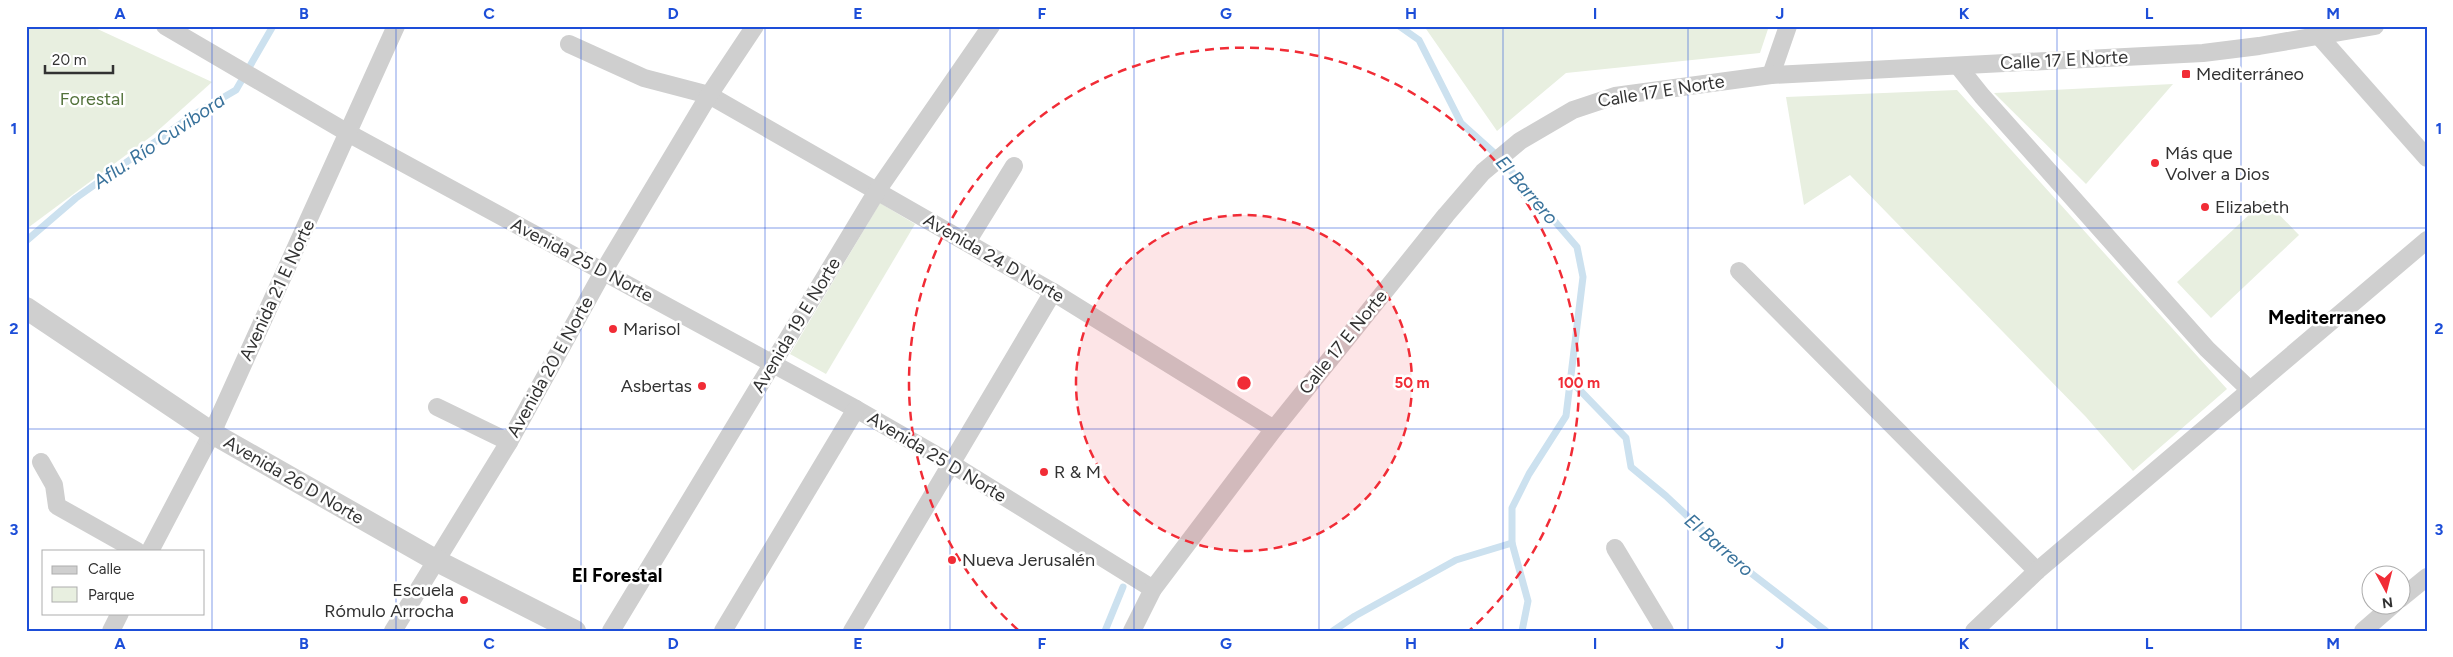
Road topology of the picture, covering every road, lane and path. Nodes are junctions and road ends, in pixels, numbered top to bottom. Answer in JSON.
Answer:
{"nodes":[{"id":1,"x":165,"y":26,"type":"edge"},
{"id":2,"x":396,"y":26,"type":"edge"},
{"id":3,"x":755,"y":26,"type":"edge"},
{"id":4,"x":991,"y":26,"type":"edge"},
{"id":5,"x":1788,"y":26,"type":"edge"},
{"id":6,"x":2375,"y":26,"type":"edge"},
{"id":7,"x":2318,"y":36,"type":"junction"},
{"id":8,"x":568,"y":44,"type":"dead end"},
{"id":9,"x":1958,"y":66,"type":"junction"},
{"id":10,"x":1771,"y":74,"type":"junction"},
{"id":11,"x":709,"y":96,"type":"junction"},
{"id":12,"x":348,"y":133,"type":"junction"},
{"id":13,"x":2427,"y":158,"type":"edge"},
{"id":14,"x":1014,"y":166,"type":"dead end"},
{"id":15,"x":877,"y":191,"type":"junction"},
{"id":16,"x":2427,"y":240,"type":"edge"},
{"id":17,"x":967,"y":242,"type":"junction"},
{"id":18,"x":1739,"y":271,"type":"dead end"},
{"id":19,"x":603,"y":272,"type":"junction"},
{"id":20,"x":1053,"y":292,"type":"junction"},
{"id":21,"x":26,"y":308,"type":"edge"},
{"id":22,"x":773,"y":362,"type":"junction"},
{"id":23,"x":2250,"y":390,"type":"junction"},
{"id":24,"x":438,"y":407,"type":"dead end"},
{"id":25,"x":856,"y":409,"type":"junction"},
{"id":26,"x":1274,"y":429,"type":"junction"},
{"id":27,"x":212,"y":433,"type":"junction"},
{"id":28,"x":509,"y":442,"type":"junction"},
{"id":29,"x":41,"y":462,"type":"dead end"},
{"id":30,"x":950,"y":463,"type":"junction"},
{"id":31,"x":1615,"y":548,"type":"dead end"},
{"id":32,"x":135,"y":550,"type":"edge"},
{"id":33,"x":151,"y":550,"type":"edge"},
{"id":34,"x":437,"y":561,"type":"junction"},
{"id":35,"x":2037,"y":571,"type":"junction"},
{"id":36,"x":2427,"y":577,"type":"edge"},
{"id":37,"x":1153,"y":589,"type":"junction"},
{"id":38,"x":2410,"y":591,"type":"edge"},
{"id":39,"x":120,"y":614,"type":"edge"},
{"id":40,"x":2383,"y":614,"type":"edge"},
{"id":41,"x":111,"y":631,"type":"edge"},
{"id":42,"x":393,"y":631,"type":"edge"},
{"id":43,"x":574,"y":631,"type":"edge"},
{"id":44,"x":611,"y":631,"type":"edge"},
{"id":45,"x":723,"y":631,"type":"edge"},
{"id":46,"x":852,"y":631,"type":"edge"},
{"id":47,"x":1132,"y":631,"type":"edge"},
{"id":48,"x":1665,"y":631,"type":"edge"},
{"id":49,"x":1974,"y":631,"type":"edge"},
{"id":50,"x":2363,"y":631,"type":"edge"}],
"edges":[{"from":1,"to":12,"type":"street","name":"Avenida 25 D Norte"},
{"from":2,"to":12,"type":"street","name":"Avenida 21 E Norte"},
{"from":3,"to":11,"type":"street","name":"Avenida 20 E Norte"},
{"from":4,"to":15,"type":"street","name":"Avenida 19 E Norte"},
{"from":5,"to":10,"type":"street"},
{"from":6,"to":7,"type":"street","name":"Calle 17 E Norte"},
{"from":7,"to":9,"type":"street","name":"Calle 17 E Norte"},
{"from":7,"to":13,"type":"street"},
{"from":8,"to":11,"type":"street","name":"Avenida 24 D Norte"},
{"from":9,"to":10,"type":"street","name":"Calle 17 E Norte"},
{"from":9,"to":23,"type":"street"},
{"from":10,"to":26,"type":"street","name":"Calle 17 E Norte"},
{"from":11,"to":15,"type":"street","name":"Avenida 24 D Norte"},
{"from":11,"to":19,"type":"street","name":"Avenida 20 E Norte"},
{"from":12,"to":19,"type":"street","name":"Avenida 25 D Norte"},
{"from":12,"to":27,"type":"street","name":"Avenida 21 E Norte"},
{"from":14,"to":17,"type":"street"},
{"from":15,"to":17,"type":"street","name":"Avenida 24 D Norte"},
{"from":15,"to":22,"type":"street","name":"Avenida 19 E Norte"},
{"from":16,"to":23,"type":"street"},
{"from":17,"to":20,"type":"street","name":"Avenida 24 D Norte"},
{"from":18,"to":35,"type":"street"},
{"from":19,"to":22,"type":"street","name":"Avenida 25 D Norte"},
{"from":19,"to":28,"type":"street","name":"Avenida 20 E Norte"},
{"from":20,"to":26,"type":"street","name":"Avenida 24 D Norte"},
{"from":20,"to":30,"type":"street"},
{"from":21,"to":27,"type":"street","name":"Avenida 26 D Norte"},
{"from":22,"to":25,"type":"street","name":"Avenida 25 D Norte"},
{"from":22,"to":44,"type":"street","name":"Avenida 19 E Norte"},
{"from":23,"to":35,"type":"street"},
{"from":24,"to":28,"type":"street"},
{"from":25,"to":30,"type":"street","name":"Avenida 25 D Norte"},
{"from":25,"to":45,"type":"street"},
{"from":26,"to":37,"type":"street","name":"Calle 17 E Norte"},
{"from":27,"to":33,"type":"street","name":"Avenida 21 E Norte"},
{"from":27,"to":34,"type":"street","name":"Avenida 26 D Norte"},
{"from":28,"to":34,"type":"street","name":"Avenida 20 E Norte"},
{"from":29,"to":32,"type":"street"},
{"from":30,"to":37,"type":"street","name":"Avenida 25 D Norte"},
{"from":30,"to":46,"type":"street"},
{"from":31,"to":48,"type":"street"},
{"from":34,"to":42,"type":"street","name":"Avenida 20 E Norte"},
{"from":34,"to":43,"type":"street","name":"Avenida 26 D Norte"},
{"from":35,"to":49,"type":"street"},
{"from":36,"to":38,"type":"street"},
{"from":37,"to":47,"type":"street","name":"Calle 17 E Norte"},
{"from":39,"to":41,"type":"street"},
{"from":40,"to":50,"type":"street"}]}
